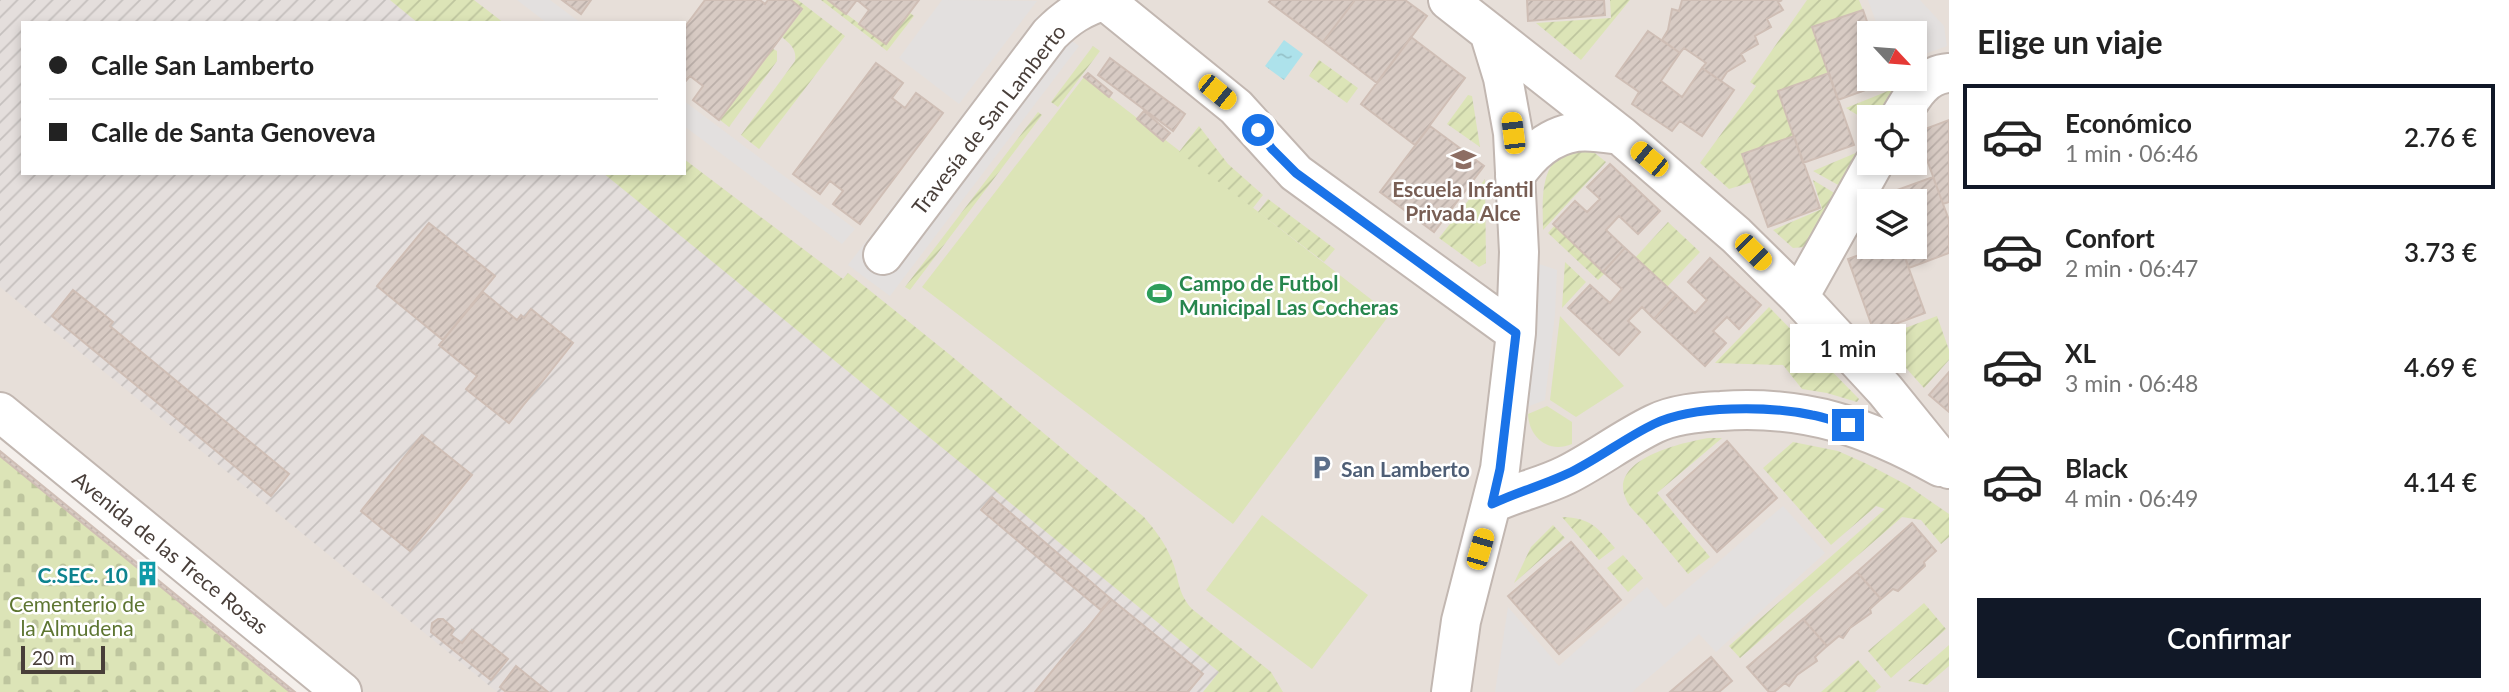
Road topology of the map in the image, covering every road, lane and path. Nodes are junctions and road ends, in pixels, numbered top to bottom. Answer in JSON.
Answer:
{"nodes":[{"id":1,"x":1105,"y":0,"type":"edge"},
{"id":2,"x":1467,"y":10,"type":"edge"},
{"id":3,"x":1949,"y":73,"type":"edge"},
{"id":4,"x":1907,"y":105,"type":"edge"},
{"id":5,"x":1620,"y":135,"type":"junction"},
{"id":6,"x":1867,"y":175,"type":"edge"},
{"id":7,"x":1515,"y":176,"type":"junction"},
{"id":8,"x":883,"y":256,"type":"dead end"},
{"id":9,"x":1799,"y":297,"type":"junction"},
{"id":10,"x":1516,"y":333,"type":"junction"},
{"id":11,"x":0,"y":412,"type":"edge"},
{"id":12,"x":1949,"y":470,"type":"edge"},
{"id":13,"x":1492,"y":504,"type":"junction"},
{"id":14,"x":342,"y":692,"type":"edge"},
{"id":15,"x":1451,"y":692,"type":"edge"}],
"edges":[{"from":1,"to":8,"type":"street","name":"Travesía de San Lamberto"},
{"from":1,"to":10,"type":"street"},
{"from":2,"to":5,"type":"street"},
{"from":2,"to":7,"type":"street"},
{"from":3,"to":4,"type":"street"},
{"from":5,"to":7,"type":"street"},
{"from":5,"to":9,"type":"street"},
{"from":6,"to":9,"type":"street"},
{"from":7,"to":10,"type":"street"},
{"from":9,"to":12,"type":"street"},
{"from":10,"to":13,"type":"street"},
{"from":11,"to":14,"type":"street","name":"Avenida de las Trece Rosas"},
{"from":12,"to":13,"type":"street"},
{"from":13,"to":15,"type":"street"}]}
